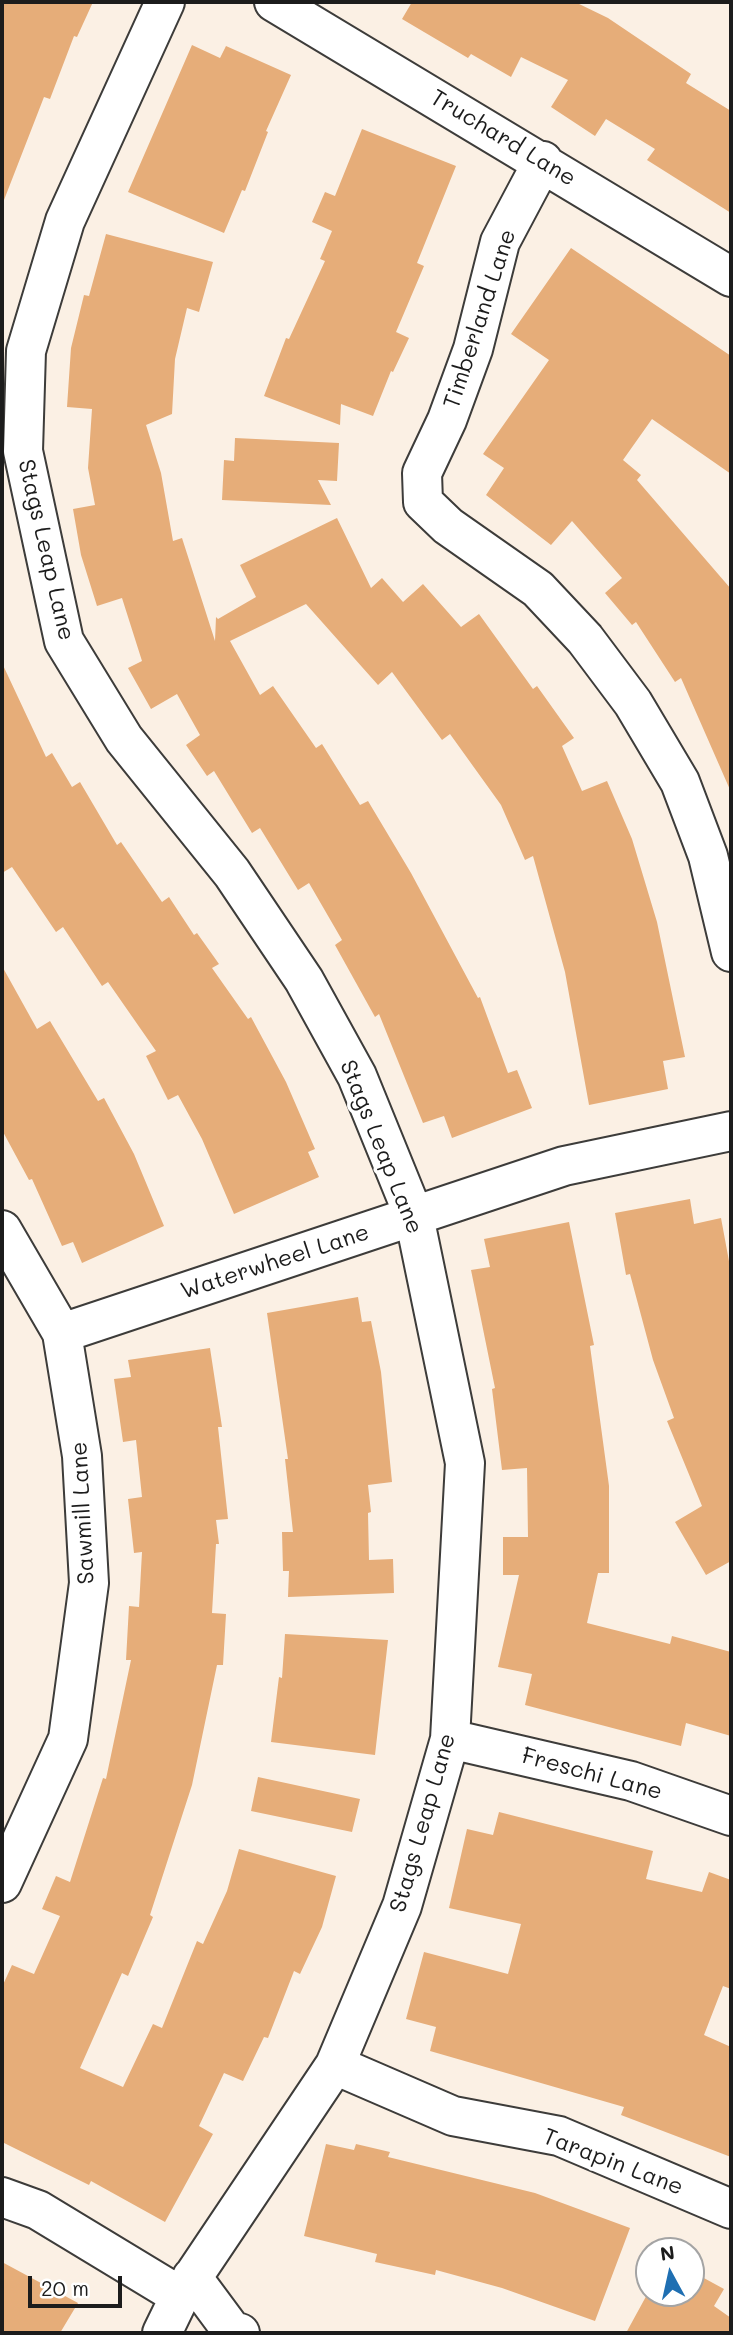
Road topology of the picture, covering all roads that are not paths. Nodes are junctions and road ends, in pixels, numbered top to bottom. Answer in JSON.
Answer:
{"nodes":[{"id":1,"x":165,"y":2,"type":"edge"},
{"id":2,"x":274,"y":2,"type":"edge"},
{"id":3,"x":543,"y":161,"type":"junction"},
{"id":4,"x":731,"y":277,"type":"edge"},
{"id":5,"x":731,"y":953,"type":"edge"},
{"id":6,"x":731,"y":1131,"type":"edge"},
{"id":7,"x":414,"y":1216,"type":"junction"},
{"id":8,"x":2,"y":1230,"type":"edge"},
{"id":9,"x":62,"y":1333,"type":"junction"},
{"id":10,"x":450,"y":1739,"type":"junction"},
{"id":11,"x":731,"y":1816,"type":"edge"},
{"id":12,"x":2,"y":1883,"type":"edge"},
{"id":13,"x":335,"y":2064,"type":"junction"},
{"id":14,"x":2,"y":2197,"type":"edge"},
{"id":15,"x":731,"y":2209,"type":"edge"},
{"id":16,"x":186,"y":2286,"type":"junction"},
{"id":17,"x":162,"y":2333,"type":"edge"},
{"id":18,"x":240,"y":2333,"type":"edge"}],
"edges":[{"from":1,"to":7,"type":"street","name":"Stags Leap Lane"},
{"from":2,"to":3,"type":"street","name":"Truchard Lane"},
{"from":3,"to":4,"type":"street","name":"Truchard Lane"},
{"from":3,"to":5,"type":"street","name":"Timberland Lane"},
{"from":6,"to":7,"type":"street","name":"Waterwheel Lane"},
{"from":7,"to":9,"type":"street","name":"Waterwheel Lane"},
{"from":7,"to":10,"type":"street","name":"Stags Leap Lane"},
{"from":8,"to":9,"type":"street","name":"Sawmill Lane"},
{"from":9,"to":12,"type":"street","name":"Sawmill Lane"},
{"from":10,"to":11,"type":"street","name":"Freschi Lane"},
{"from":10,"to":13,"type":"street","name":"Stags Leap Lane"},
{"from":13,"to":15,"type":"street","name":"Tarapin Lane"},
{"from":13,"to":16,"type":"street","name":"Stags Leap Lane"},
{"from":14,"to":16,"type":"street"},
{"from":16,"to":17,"type":"street","name":"Stags Leap Lane"},
{"from":16,"to":18,"type":"street"}]}
